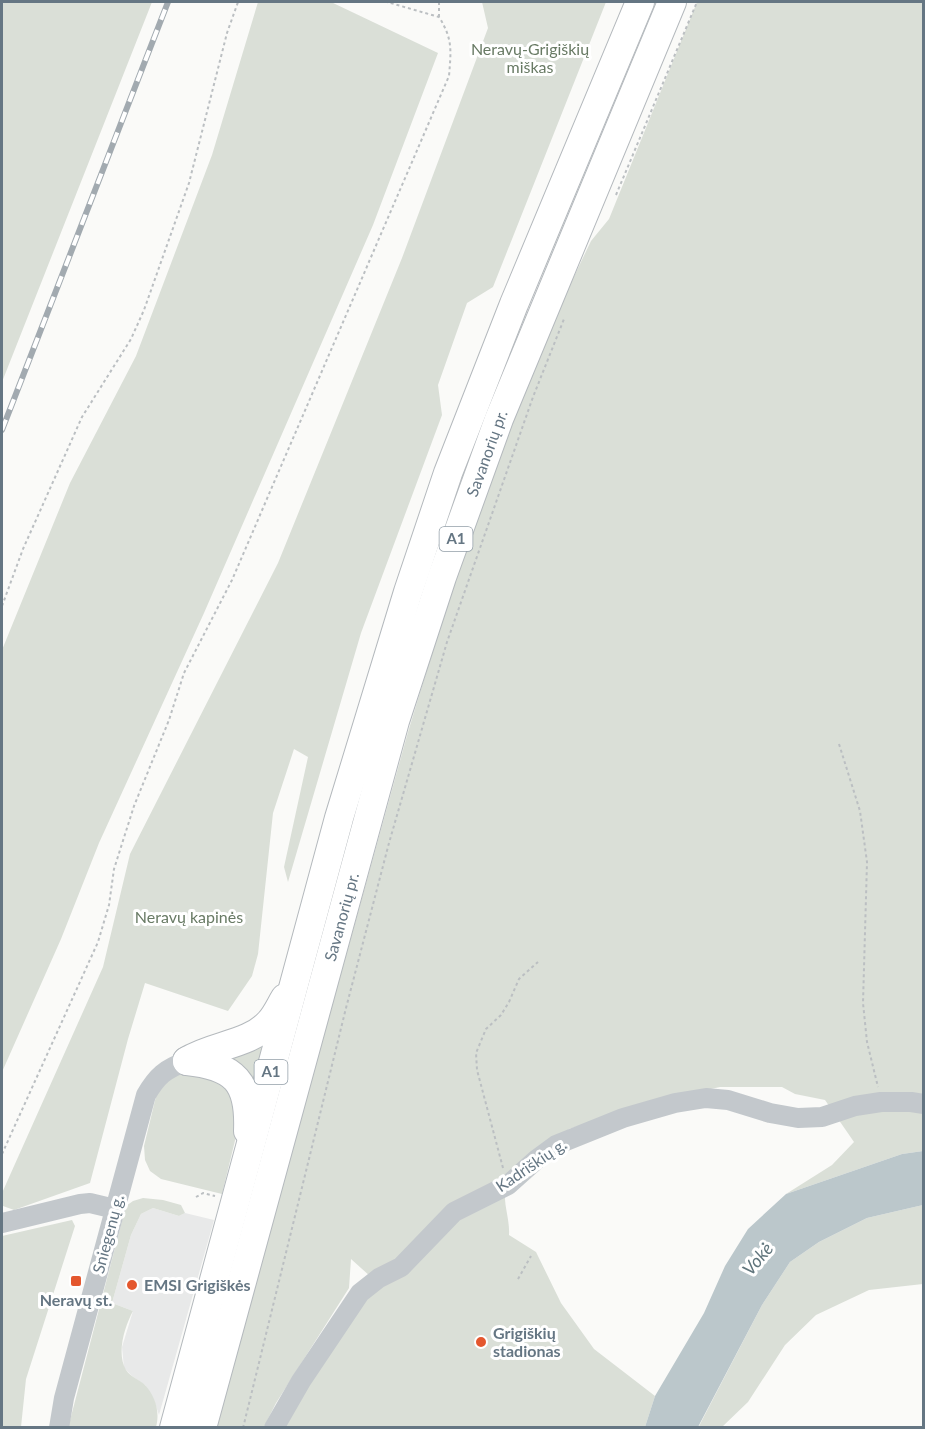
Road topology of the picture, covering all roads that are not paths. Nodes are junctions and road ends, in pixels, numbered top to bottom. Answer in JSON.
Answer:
{"nodes":[{"id":1,"x":640,"y":2,"type":"edge"},
{"id":2,"x":672,"y":2,"type":"edge"},
{"id":3,"x":687,"y":2,"type":"edge"},
{"id":4,"x":499,"y":419,"type":"junction"},
{"id":5,"x":296,"y":981,"type":"junction"},
{"id":6,"x":187,"y":1061,"type":"junction"},
{"id":7,"x":924,"y":1104,"type":"edge"},
{"id":8,"x":246,"y":1163,"type":"junction"},
{"id":9,"x":115,"y":1209,"type":"junction"},
{"id":10,"x":2,"y":1223,"type":"edge"},
{"id":11,"x":162,"y":1391,"type":"dead end"},
{"id":12,"x":175,"y":1422,"type":"edge"},
{"id":13,"x":59,"y":1428,"type":"edge"},
{"id":14,"x":202,"y":1428,"type":"edge"},
{"id":15,"x":274,"y":1428,"type":"edge"}],
"edges":[{"from":1,"to":5,"type":"highway","number":"A1"},
{"from":2,"to":4,"type":"highway","name":"Savanorių pr.","number":"A1"},
{"from":3,"to":4,"type":"highway"},
{"from":4,"to":14,"type":"highway","name":"Savanorių pr.","number":"A1"},
{"from":5,"to":6,"type":"highway"},
{"from":5,"to":8,"type":"highway","number":"A1"},
{"from":6,"to":8,"type":"highway"},
{"from":6,"to":9,"type":"street","name":"Sniegenų g."},
{"from":7,"to":15,"type":"street","name":"Kadriškių g."},
{"from":8,"to":12,"type":"highway","number":"A1"},
{"from":9,"to":10,"type":"street"},
{"from":9,"to":13,"type":"street","name":"Sniegenų g."},
{"from":11,"to":12,"type":"highway"}]}
